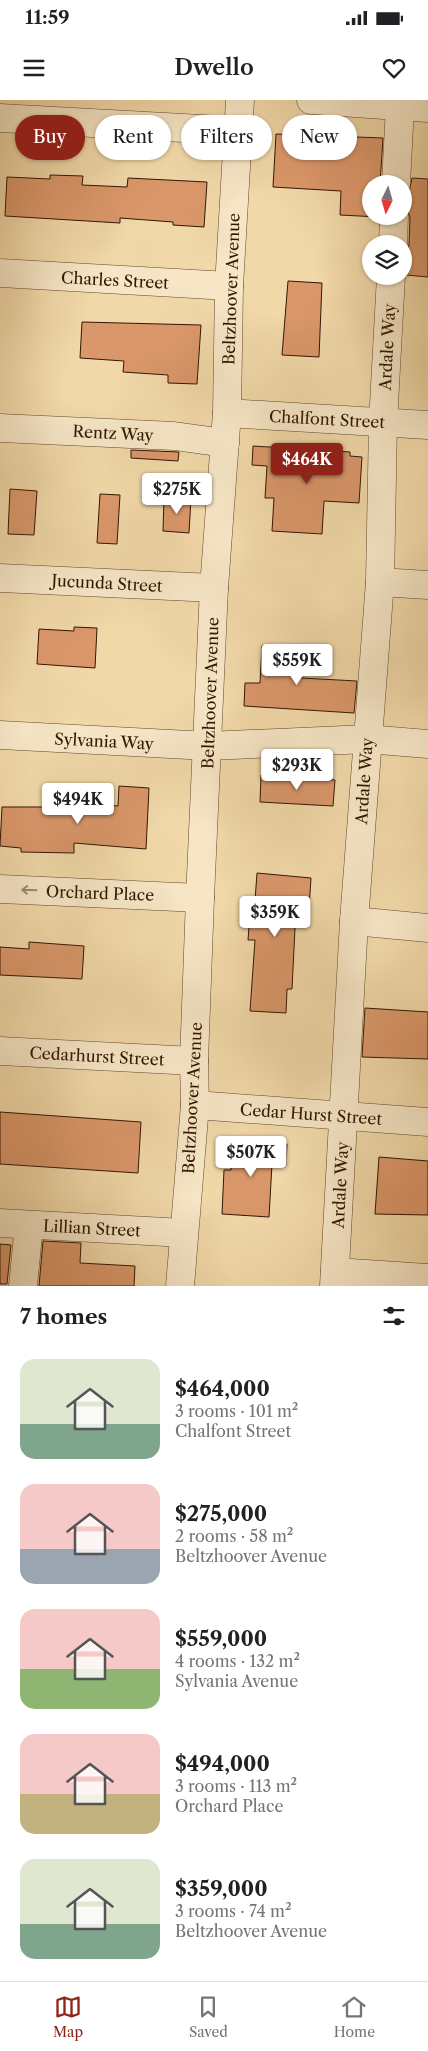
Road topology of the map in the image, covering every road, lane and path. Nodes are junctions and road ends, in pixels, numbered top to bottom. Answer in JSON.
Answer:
{"nodes":[{"id":1,"x":240,"y":100,"type":"edge"},
{"id":2,"x":311,"y":100,"type":"edge"},
{"id":3,"x":400,"y":106,"type":"junction"},
{"id":4,"x":428,"y":108,"type":"edge"},
{"id":5,"x":239,"y":115,"type":"edge"},
{"id":6,"x":0,"y":118,"type":"edge"},
{"id":7,"x":181,"y":128,"type":"edge"},
{"id":8,"x":236,"y":160,"type":"edge"},
{"id":9,"x":396,"y":175,"type":"edge"},
{"id":10,"x":0,"y":273,"type":"edge"},
{"id":11,"x":391,"y":285,"type":"edge"},
{"id":12,"x":229,"y":286,"type":"junction"},
{"id":13,"x":227,"y":413,"type":"junction"},
{"id":14,"x":383,"y":423,"type":"junction"},
{"id":15,"x":428,"y":425,"type":"edge"},
{"id":16,"x":0,"y":428,"type":"edge"},
{"id":17,"x":225,"y":443,"type":"junction"},
{"id":18,"x":0,"y":578,"type":"edge"},
{"id":19,"x":380,"y":582,"type":"junction"},
{"id":20,"x":428,"y":585,"type":"edge"},
{"id":21,"x":214,"y":588,"type":"junction"},
{"id":22,"x":0,"y":735,"type":"edge"},
{"id":23,"x":368,"y":739,"type":"junction"},
{"id":24,"x":428,"y":744,"type":"edge"},
{"id":25,"x":208,"y":746,"type":"junction"},
{"id":26,"x":0,"y":889,"type":"edge"},
{"id":27,"x":200,"y":898,"type":"junction"},
{"id":28,"x":354,"y":921,"type":"junction"},
{"id":29,"x":428,"y":928,"type":"edge"},
{"id":30,"x":0,"y":1051,"type":"edge"},
{"id":31,"x":194,"y":1061,"type":"junction"},
{"id":32,"x":195,"y":1105,"type":"junction"},
{"id":33,"x":344,"y":1116,"type":"junction"},
{"id":34,"x":428,"y":1122,"type":"edge"},
{"id":35,"x":0,"y":1223,"type":"edge"},
{"id":36,"x":29,"y":1225,"type":"junction"},
{"id":37,"x":184,"y":1233,"type":"junction"},
{"id":38,"x":428,"y":1278,"type":"edge"},
{"id":39,"x":334,"y":1279,"type":"edge"},
{"id":40,"x":23,"y":1286,"type":"edge"},
{"id":41,"x":180,"y":1286,"type":"edge"}],
"edges":[{"from":1,"to":5,"type":"street","name":"Beltzhoover Avenue"},
{"from":2,"to":3,"type":"street"},
{"from":3,"to":4,"type":"street"},
{"from":3,"to":9,"type":"street"},
{"from":6,"to":7,"type":"street"},
{"from":8,"to":12,"type":"street","name":"Beltzhoover Avenue"},
{"from":10,"to":12,"type":"street","name":"Charles Street"},
{"from":11,"to":14,"type":"street","name":"Ardale Way"},
{"from":12,"to":13,"type":"street","name":"Beltzhoover Avenue"},
{"from":13,"to":14,"type":"street","name":"Chalfont Street"},
{"from":13,"to":17,"type":"street","name":"Beltzhoover Avenue"},
{"from":14,"to":15,"type":"street","name":"Chalfont Street"},
{"from":14,"to":19,"type":"street","name":"Ardale Way"},
{"from":16,"to":17,"type":"street","name":"Rentz Way"},
{"from":17,"to":21,"type":"street","name":"Beltzhoover Avenue"},
{"from":18,"to":21,"type":"street","name":"Jucunda Street"},
{"from":19,"to":20,"type":"street"},
{"from":19,"to":23,"type":"street","name":"Ardale Way"},
{"from":21,"to":25,"type":"street","name":"Beltzhoover Avenue"},
{"from":22,"to":25,"type":"street","name":"Sylvania Way"},
{"from":23,"to":24,"type":"street","name":"Sylvania Way"},
{"from":23,"to":25,"type":"street","name":"Sylvania Way"},
{"from":23,"to":28,"type":"street","name":"Ardale Way"},
{"from":25,"to":27,"type":"street","name":"Beltzhoover Avenue"},
{"from":27,"to":26,"type":"street","name":"Orchard Place","one_way":true},
{"from":27,"to":31,"type":"street","name":"Beltzhoover Avenue"},
{"from":28,"to":29,"type":"street"},
{"from":28,"to":33,"type":"street","name":"Ardale Way"},
{"from":30,"to":31,"type":"street","name":"Cedarhurst Street"},
{"from":31,"to":32,"type":"street","name":"Beltzhoover Avenue"},
{"from":32,"to":33,"type":"street","name":"Cedar Hurst Street"},
{"from":32,"to":37,"type":"street","name":"Beltzhoover Avenue"},
{"from":33,"to":34,"type":"street","name":"Cedar Hurst Street"},
{"from":33,"to":39,"type":"street","name":"Ardale Way"},
{"from":35,"to":36,"type":"street","name":"Lillian Street"},
{"from":36,"to":37,"type":"street","name":"Lillian Street"},
{"from":36,"to":40,"type":"street"},
{"from":37,"to":41,"type":"street","name":"Beltzhoover Avenue"},
{"from":38,"to":39,"type":"street"}]}
